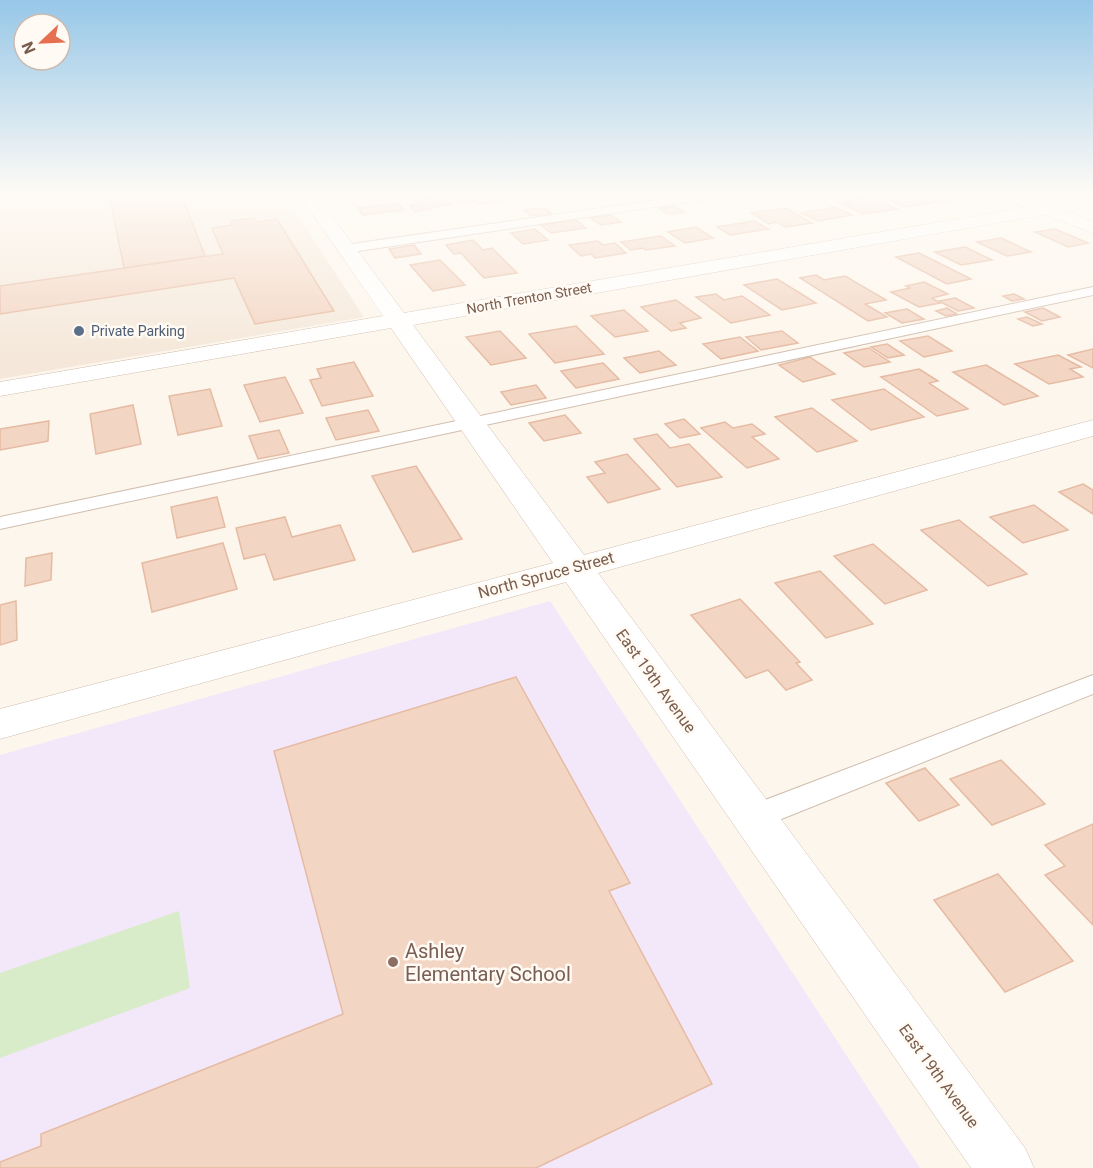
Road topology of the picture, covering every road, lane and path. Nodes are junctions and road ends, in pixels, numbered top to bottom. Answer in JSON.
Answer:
{"nodes":[{"id":1,"x":345,"y":249,"type":"joint"},
{"id":2,"x":348,"y":249,"type":"edge"},
{"id":3,"x":817,"y":249,"type":"edge"},
{"id":4,"x":1093,"y":291,"type":"edge"},
{"id":5,"x":397,"y":321,"type":"junction"},
{"id":6,"x":0,"y":389,"type":"edge"},
{"id":7,"x":470,"y":424,"type":"junction"},
{"id":8,"x":1093,"y":428,"type":"edge"},
{"id":9,"x":0,"y":523,"type":"edge"},
{"id":10,"x":574,"y":568,"type":"junction"},
{"id":11,"x":1093,"y":684,"type":"edge"},
{"id":12,"x":0,"y":724,"type":"edge"},
{"id":13,"x":754,"y":817,"type":"junction"},
{"id":14,"x":1005,"y":1168,"type":"edge"}],
"edges":[{"from":1,"to":2,"type":"lane"},
{"from":1,"to":5,"type":"street","name":"East 19th Avenue"},
{"from":3,"to":5,"type":"street","name":"North Trenton Street"},
{"from":4,"to":7,"type":"lane"},
{"from":5,"to":6,"type":"street","name":"North Trenton Street"},
{"from":5,"to":7,"type":"street","name":"East 19th Avenue"},
{"from":7,"to":9,"type":"lane"},
{"from":7,"to":10,"type":"street","name":"East 19th Avenue"},
{"from":8,"to":10,"type":"street","name":"North Spruce Street"},
{"from":10,"to":12,"type":"street","name":"North Spruce Street"},
{"from":10,"to":13,"type":"street","name":"East 19th Avenue"},
{"from":11,"to":13,"type":"lane"},
{"from":13,"to":14,"type":"street","name":"East 19th Avenue"}]}
